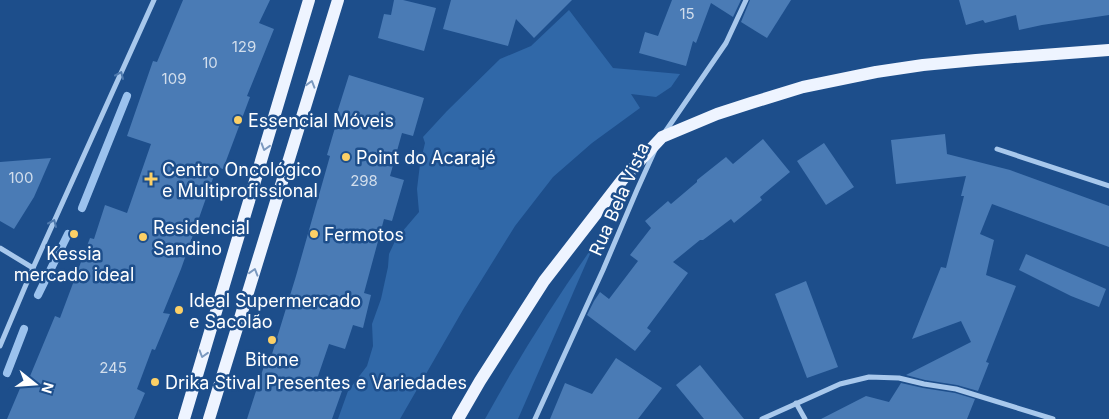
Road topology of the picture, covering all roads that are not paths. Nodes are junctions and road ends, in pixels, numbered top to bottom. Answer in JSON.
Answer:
{"nodes":[{"id":1,"x":154,"y":0,"type":"edge"},
{"id":2,"x":309,"y":0,"type":"edge"},
{"id":3,"x":338,"y":0,"type":"edge"},
{"id":4,"x":746,"y":0,"type":"edge"},
{"id":5,"x":1109,"y":50,"type":"edge"},
{"id":6,"x":662,"y":137,"type":"junction"},
{"id":7,"x":997,"y":149,"type":"dead end"},
{"id":8,"x":1109,"y":186,"type":"edge"},
{"id":9,"x":0,"y":248,"type":"edge"},
{"id":10,"x":33,"y":268,"type":"junction"},
{"id":11,"x":0,"y":346,"type":"edge"},
{"id":12,"x":796,"y":403,"type":"junction"},
{"id":13,"x":184,"y":419,"type":"edge"},
{"id":14,"x":209,"y":419,"type":"edge"},
{"id":15,"x":458,"y":419,"type":"edge"},
{"id":16,"x":535,"y":419,"type":"edge"},
{"id":17,"x":762,"y":419,"type":"edge"},
{"id":18,"x":805,"y":419,"type":"edge"},
{"id":19,"x":1053,"y":419,"type":"edge"}],
"edges":[{"from":10,"to":1,"type":"street","one_way":true},
{"from":2,"to":13,"type":"main road","one_way":true},
{"from":14,"to":3,"type":"main road","one_way":true},
{"from":4,"to":6,"type":"street","name":"Rua Bela Vista"},
{"from":5,"to":6,"type":"main road"},
{"from":6,"to":15,"type":"main road"},
{"from":6,"to":16,"type":"street","name":"Rua Bela Vista"},
{"from":7,"to":8,"type":"street"},
{"from":9,"to":10,"type":"street"},
{"from":10,"to":11,"type":"street"},
{"from":12,"to":17,"type":"street"},
{"from":12,"to":18,"type":"street"},
{"from":12,"to":19,"type":"street"}]}
